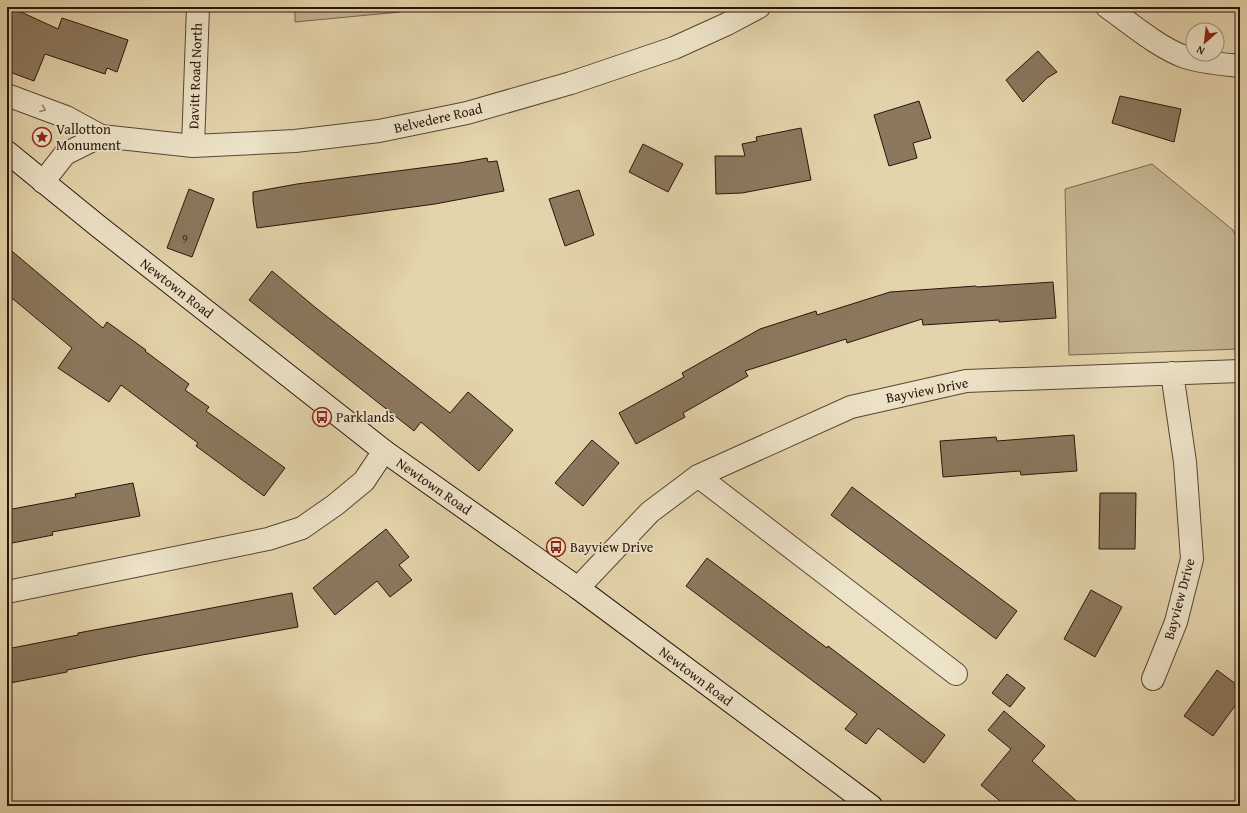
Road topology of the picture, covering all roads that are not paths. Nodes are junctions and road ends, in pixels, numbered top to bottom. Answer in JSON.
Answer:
{"nodes":[{"id":1,"x":198,"y":7,"type":"edge"},
{"id":2,"x":759,"y":7,"type":"edge"},
{"id":3,"x":1107,"y":7,"type":"edge"},
{"id":4,"x":1240,"y":66,"type":"edge"},
{"id":5,"x":7,"y":95,"type":"edge"},
{"id":6,"x":101,"y":136,"type":"junction"},
{"id":7,"x":193,"y":146,"type":"junction"},
{"id":8,"x":7,"y":152,"type":"edge"},
{"id":9,"x":43,"y":182,"type":"junction"},
{"id":10,"x":1240,"y":371,"type":"edge"},
{"id":11,"x":1172,"y":374,"type":"junction"},
{"id":12,"x":384,"y":451,"type":"junction"},
{"id":13,"x":698,"y":476,"type":"junction"},
{"id":14,"x":578,"y":588,"type":"junction"},
{"id":15,"x":7,"y":592,"type":"edge"},
{"id":16,"x":956,"y":674,"type":"dead end"},
{"id":17,"x":1153,"y":679,"type":"dead end"},
{"id":18,"x":871,"y":806,"type":"edge"}],
"edges":[{"from":1,"to":7,"type":"street","name":"Davitt Road North"},
{"from":2,"to":7,"type":"street","name":"Belvedere Road"},
{"from":3,"to":4,"type":"street"},
{"from":5,"to":6,"type":"street","one_way":true},
{"from":6,"to":7,"type":"street","name":"Belvedere Road"},
{"from":6,"to":9,"type":"street"},
{"from":8,"to":9,"type":"street","name":"Newtown Road"},
{"from":9,"to":12,"type":"street","name":"Newtown Road"},
{"from":10,"to":11,"type":"street","name":"Bayview Drive"},
{"from":11,"to":13,"type":"street","name":"Bayview Drive"},
{"from":11,"to":17,"type":"street","name":"Bayview Drive"},
{"from":12,"to":14,"type":"street","name":"Newtown Road"},
{"from":12,"to":15,"type":"street"},
{"from":13,"to":14,"type":"street","name":"Bayview Drive"},
{"from":13,"to":16,"type":"street"},
{"from":14,"to":18,"type":"street","name":"Newtown Road"}]}
